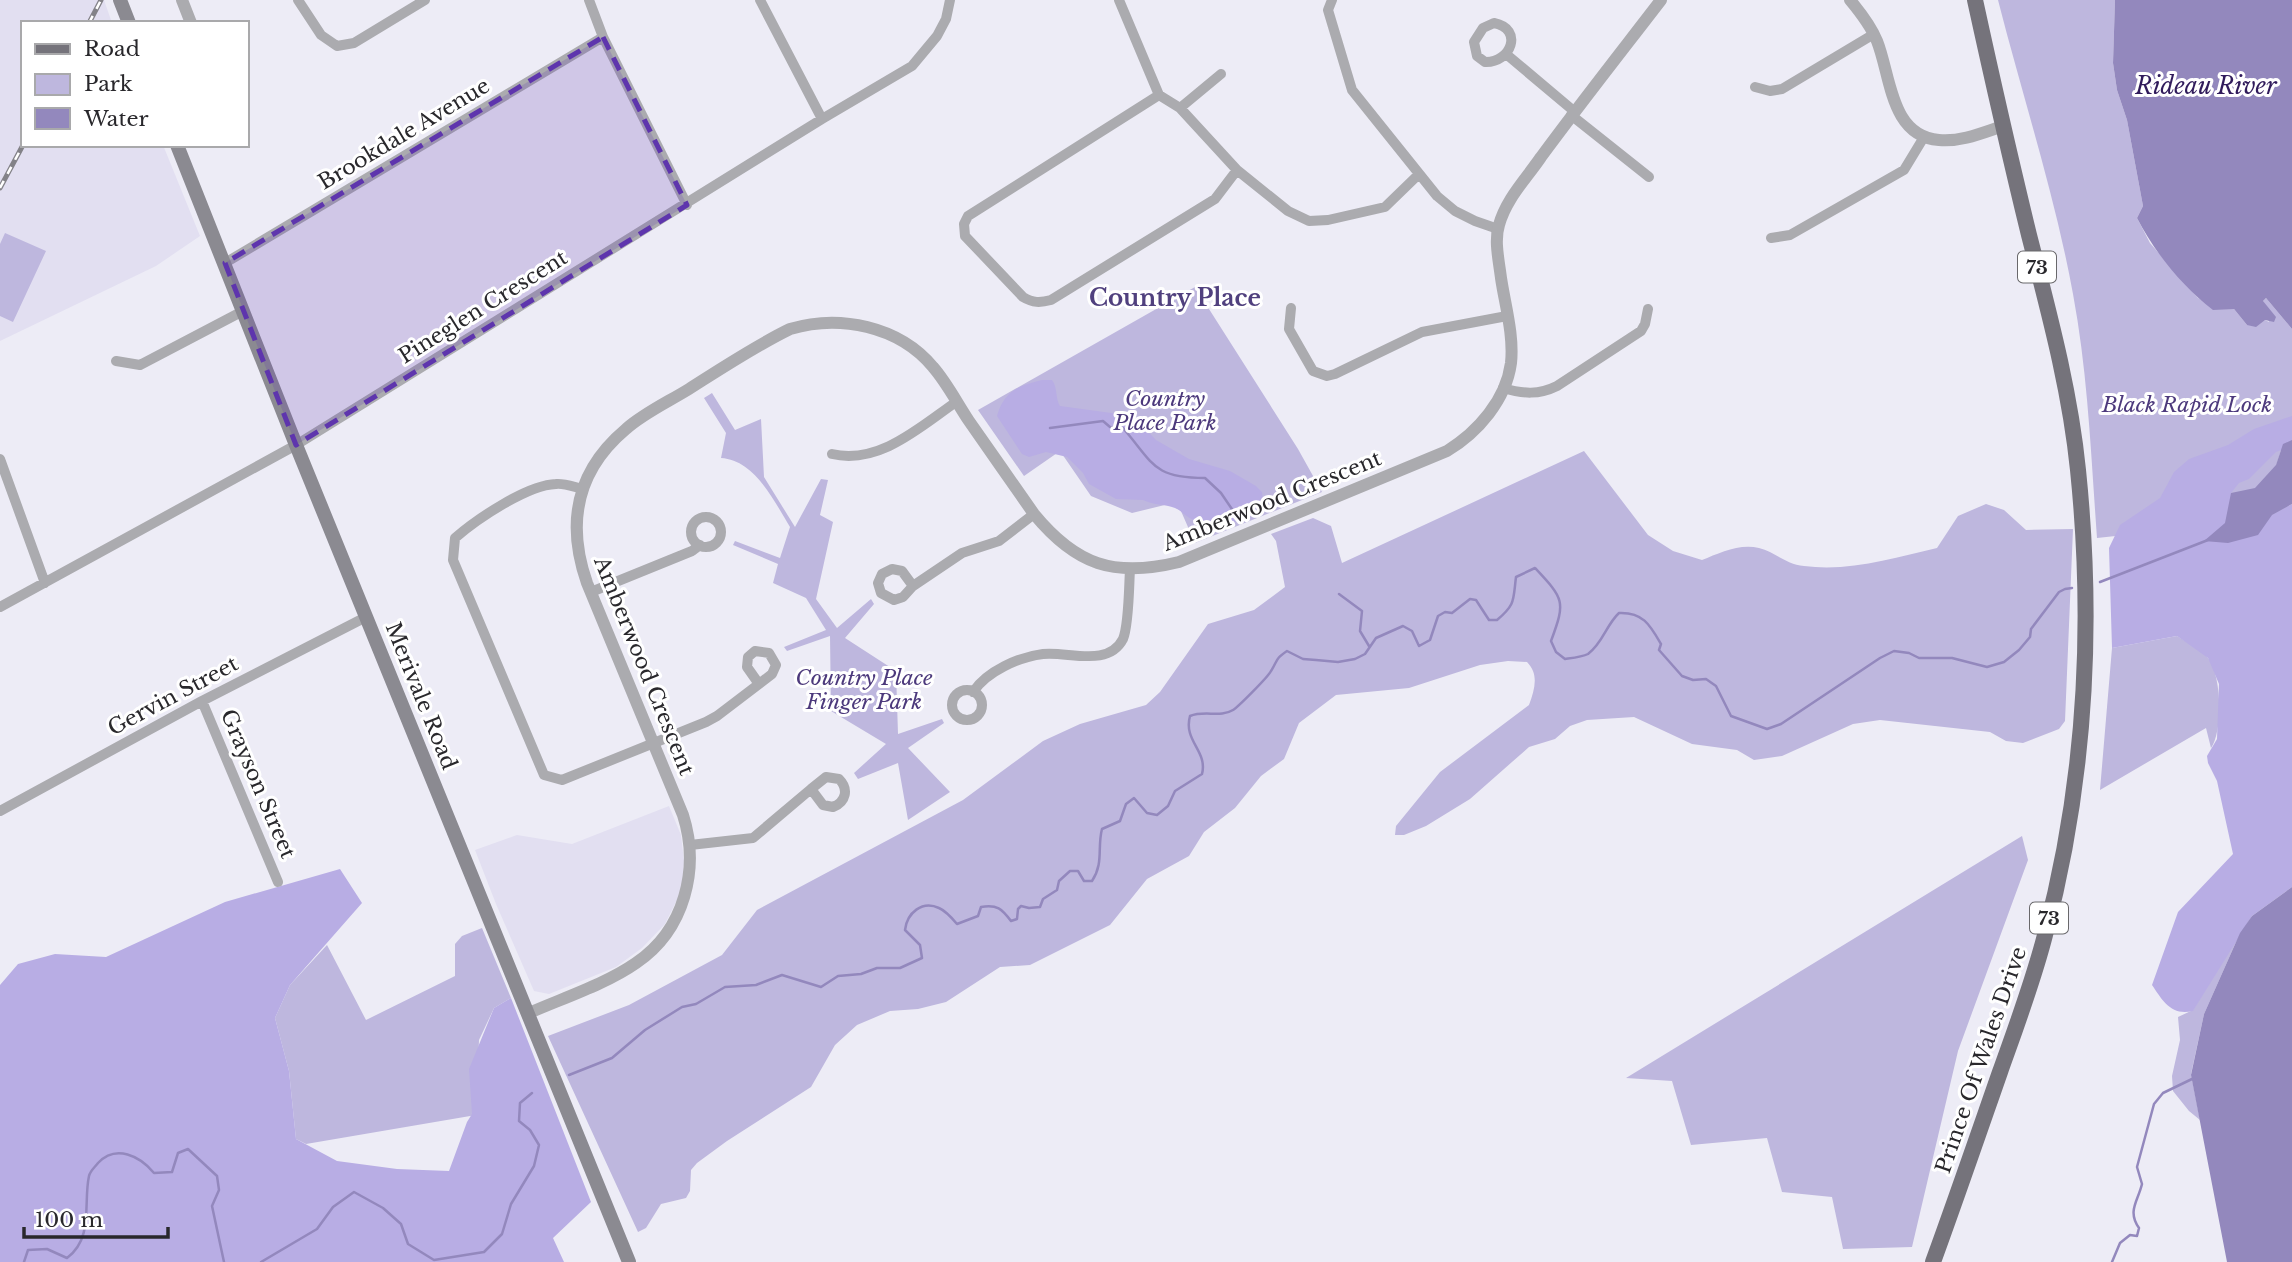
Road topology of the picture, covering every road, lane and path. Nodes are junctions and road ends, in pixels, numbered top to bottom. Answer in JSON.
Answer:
{"nodes":[{"id":1,"x":120,"y":0,"type":"edge"},
{"id":2,"x":182,"y":0,"type":"edge"},
{"id":3,"x":298,"y":0,"type":"edge"},
{"id":4,"x":425,"y":0,"type":"edge"},
{"id":5,"x":589,"y":0,"type":"edge"},
{"id":6,"x":760,"y":0,"type":"edge"},
{"id":7,"x":950,"y":0,"type":"edge"},
{"id":8,"x":1119,"y":0,"type":"edge"},
{"id":9,"x":1332,"y":0,"type":"edge"},
{"id":10,"x":1661,"y":0,"type":"edge"},
{"id":11,"x":1850,"y":0,"type":"edge"},
{"id":12,"x":1975,"y":0,"type":"edge"},
{"id":13,"x":128,"y":21,"type":"edge"},
{"id":14,"x":190,"y":21,"type":"edge"},
{"id":15,"x":1874,"y":34,"type":"junction"},
{"id":16,"x":603,"y":37,"type":"junction"},
{"id":17,"x":1506,"y":54,"type":"dead end"},
{"id":18,"x":1221,"y":74,"type":"dead end"},
{"id":19,"x":1755,"y":87,"type":"dead end"},
{"id":20,"x":1159,"y":95,"type":"junction"},
{"id":21,"x":1180,"y":108,"type":"junction"},
{"id":22,"x":1573,"y":114,"type":"junction"},
{"id":23,"x":822,"y":119,"type":"junction"},
{"id":24,"x":2003,"y":127,"type":"junction"},
{"id":25,"x":1924,"y":137,"type":"junction"},
{"id":26,"x":178,"y":147,"type":"edge"},
{"id":27,"x":1237,"y":170,"type":"junction"},
{"id":28,"x":1418,"y":175,"type":"junction"},
{"id":29,"x":1649,"y":177,"type":"dead end"},
{"id":30,"x":687,"y":205,"type":"junction"},
{"id":31,"x":1498,"y":229,"type":"junction"},
{"id":32,"x":1771,"y":238,"type":"dead end"},
{"id":33,"x":225,"y":263,"type":"junction"},
{"id":34,"x":1291,"y":308,"type":"dead end"},
{"id":35,"x":1648,"y":309,"type":"dead end"},
{"id":36,"x":243,"y":311,"type":"junction"},
{"id":37,"x":1507,"y":316,"type":"junction"},
{"id":38,"x":117,"y":361,"type":"dead end"},
{"id":39,"x":1503,"y":388,"type":"junction"},
{"id":40,"x":956,"y":402,"type":"junction"},
{"id":41,"x":296,"y":445,"type":"junction"},
{"id":42,"x":832,"y":454,"type":"dead end"},
{"id":43,"x":0,"y":459,"type":"edge"},
{"id":44,"x":583,"y":489,"type":"junction"},
{"id":45,"x":1034,"y":514,"type":"junction"},
{"id":46,"x":700,"y":545,"type":"dead end"},
{"id":47,"x":1130,"y":569,"type":"junction"},
{"id":48,"x":45,"y":583,"type":"junction"},
{"id":49,"x":913,"y":586,"type":"dead end"},
{"id":50,"x":591,"y":592,"type":"junction"},
{"id":51,"x":0,"y":607,"type":"edge"},
{"id":52,"x":366,"y":617,"type":"junction"},
{"id":53,"x":759,"y":684,"type":"dead end"},
{"id":54,"x":973,"y":692,"type":"dead end"},
{"id":55,"x":202,"y":701,"type":"junction"},
{"id":56,"x":654,"y":742,"type":"junction"},
{"id":57,"x":811,"y":789,"type":"dead end"},
{"id":58,"x":0,"y":811,"type":"edge"},
{"id":59,"x":690,"y":845,"type":"junction"},
{"id":60,"x":278,"y":882,"type":"dead end"},
{"id":61,"x":529,"y":1013,"type":"junction"},
{"id":62,"x":629,"y":1262,"type":"edge"},
{"id":63,"x":1934,"y":1262,"type":"edge"}],
"edges":[{"from":1,"to":13,"type":"main road"},
{"from":2,"to":14,"type":"street"},
{"from":3,"to":4,"type":"street"},
{"from":5,"to":16,"type":"street"},
{"from":6,"to":23,"type":"street"},
{"from":7,"to":23,"type":"street","name":"Pineglen Crescent"},
{"from":8,"to":20,"type":"street"},
{"from":9,"to":28,"type":"street"},
{"from":10,"to":22,"type":"street","name":"Amberwood Crescent"},
{"from":11,"to":15,"type":"street"},
{"from":12,"to":24,"type":"main road","name":"Prince Of Wales Drive","number":"73"},
{"from":15,"to":19,"type":"street"},
{"from":15,"to":25,"type":"street"},
{"from":16,"to":30,"type":"street"},
{"from":16,"to":33,"type":"street","name":"Brookdale Avenue"},
{"from":17,"to":22,"type":"street"},
{"from":18,"to":21,"type":"street"},
{"from":20,"to":21,"type":"street"},
{"from":20,"to":27,"type":"street"},
{"from":21,"to":27,"type":"street"},
{"from":22,"to":29,"type":"street"},
{"from":22,"to":31,"type":"street","name":"Amberwood Crescent"},
{"from":23,"to":30,"type":"street","name":"Pineglen Crescent"},
{"from":24,"to":25,"type":"street"},
{"from":24,"to":63,"type":"main road","name":"Prince Of Wales Drive","number":"73"},
{"from":25,"to":32,"type":"street"},
{"from":26,"to":33,"type":"main road","name":"Merivale Road"},
{"from":27,"to":28,"type":"street"},
{"from":28,"to":31,"type":"street"},
{"from":30,"to":41,"type":"street","name":"Pineglen Crescent"},
{"from":31,"to":37,"type":"street","name":"Amberwood Crescent"},
{"from":33,"to":36,"type":"main road","name":"Merivale Road"},
{"from":34,"to":37,"type":"street"},
{"from":35,"to":39,"type":"street"},
{"from":36,"to":38,"type":"street"},
{"from":36,"to":41,"type":"main road","name":"Merivale Road"},
{"from":37,"to":39,"type":"street","name":"Amberwood Crescent"},
{"from":39,"to":47,"type":"street","name":"Amberwood Crescent"},
{"from":40,"to":42,"type":"street"},
{"from":40,"to":44,"type":"street","name":"Amberwood Crescent"},
{"from":40,"to":45,"type":"street","name":"Amberwood Crescent"},
{"from":41,"to":48,"type":"street","name":"Pineglen Crescent"},
{"from":41,"to":52,"type":"main road","name":"Merivale Road"},
{"from":43,"to":48,"type":"street"},
{"from":44,"to":50,"type":"street","name":"Amberwood Crescent"},
{"from":44,"to":56,"type":"street"},
{"from":45,"to":47,"type":"street","name":"Amberwood Crescent"},
{"from":45,"to":49,"type":"street"},
{"from":46,"to":50,"type":"street"},
{"from":47,"to":54,"type":"street"},
{"from":48,"to":51,"type":"street","name":"Pineglen Crescent"},
{"from":50,"to":56,"type":"street","name":"Amberwood Crescent"},
{"from":52,"to":55,"type":"street","name":"Gervin Street"},
{"from":52,"to":61,"type":"main road","name":"Merivale Road"},
{"from":53,"to":56,"type":"street"},
{"from":55,"to":58,"type":"street","name":"Gervin Street"},
{"from":55,"to":60,"type":"street","name":"Grayson Street"},
{"from":56,"to":59,"type":"street","name":"Amberwood Crescent"},
{"from":57,"to":59,"type":"street"},
{"from":59,"to":61,"type":"street","name":"Amberwood Crescent"},
{"from":61,"to":62,"type":"main road","name":"Merivale Road"}]}
